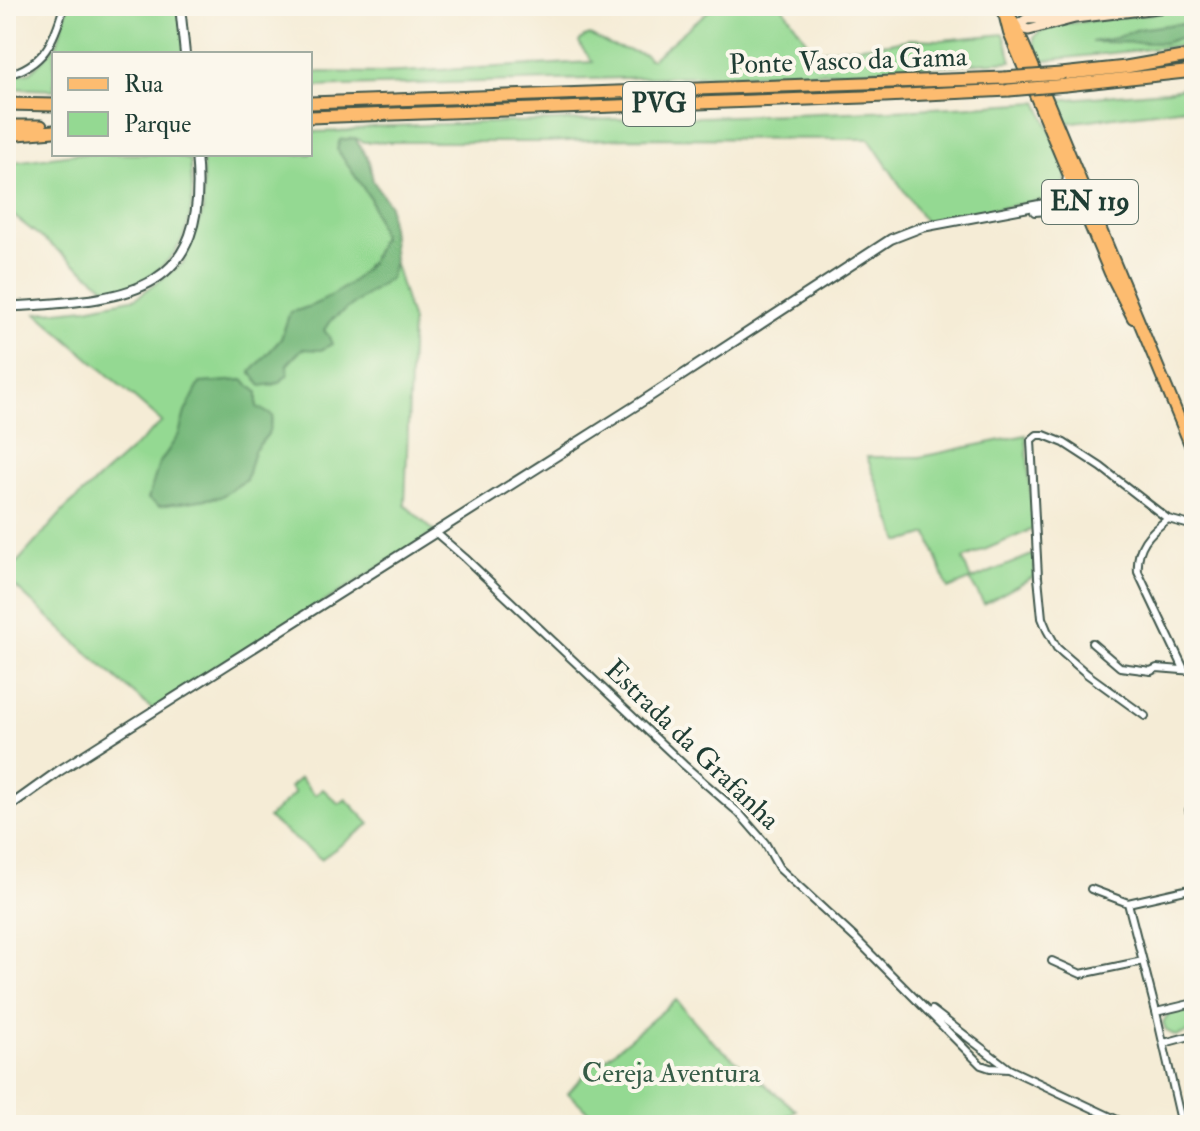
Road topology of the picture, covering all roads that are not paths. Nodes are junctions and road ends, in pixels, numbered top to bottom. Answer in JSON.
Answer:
{"nodes":[{"id":1,"x":64,"y":6,"type":"edge"},
{"id":2,"x":180,"y":6,"type":"edge"},
{"id":3,"x":1003,"y":6,"type":"edge"},
{"id":4,"x":1174,"y":6,"type":"edge"},
{"id":5,"x":1075,"y":18,"type":"junction"},
{"id":6,"x":1044,"y":25,"type":"junction"},
{"id":7,"x":1012,"y":28,"type":"junction"},
{"id":8,"x":185,"y":52,"type":"edge"},
{"id":9,"x":1194,"y":55,"type":"edge"},
{"id":10,"x":1031,"y":61,"type":"junction"},
{"id":11,"x":1194,"y":71,"type":"edge"},
{"id":12,"x":6,"y":75,"type":"edge"},
{"id":13,"x":1064,"y":79,"type":"junction"},
{"id":14,"x":1006,"y":84,"type":"junction"},
{"id":15,"x":312,"y":103,"type":"edge"},
{"id":16,"x":6,"y":104,"type":"edge"},
{"id":17,"x":52,"y":105,"type":"edge"},
{"id":18,"x":312,"y":117,"type":"edge"},
{"id":19,"x":52,"y":128,"type":"edge"},
{"id":20,"x":6,"y":130,"type":"edge"},
{"id":21,"x":196,"y":156,"type":"edge"},
{"id":22,"x":1068,"y":172,"type":"junction"},
{"id":23,"x":1083,"y":184,"type":"junction"},
{"id":24,"x":1079,"y":202,"type":"junction"},
{"id":25,"x":1050,"y":203,"type":"junction"},
{"id":26,"x":1060,"y":210,"type":"junction"},
{"id":27,"x":990,"y":216,"type":"junction"},
{"id":28,"x":1091,"y":230,"type":"junction"},
{"id":29,"x":1119,"y":271,"type":"junction"},
{"id":30,"x":6,"y":307,"type":"edge"},
{"id":31,"x":1162,"y":377,"type":"junction"},
{"id":32,"x":1194,"y":454,"type":"edge"},
{"id":33,"x":1194,"y":517,"type":"edge"},
{"id":34,"x":1168,"y":519,"type":"junction"},
{"id":35,"x":1180,"y":521,"type":"junction"},
{"id":36,"x":1194,"y":526,"type":"edge"},
{"id":37,"x":435,"y":532,"type":"junction"},
{"id":38,"x":1092,"y":643,"type":"dead end"},
{"id":39,"x":1184,"y":669,"type":"junction"},
{"id":40,"x":1194,"y":671,"type":"edge"},
{"id":41,"x":1145,"y":716,"type":"dead end"},
{"id":42,"x":6,"y":809,"type":"edge"},
{"id":43,"x":1189,"y":810,"type":"dead end"},
{"id":44,"x":1194,"y":827,"type":"edge"},
{"id":45,"x":1194,"y":888,"type":"edge"},
{"id":46,"x":1091,"y":889,"type":"dead end"},
{"id":47,"x":1128,"y":903,"type":"junction"},
{"id":48,"x":1052,"y":961,"type":"dead end"},
{"id":49,"x":1143,"y":961,"type":"junction"},
{"id":50,"x":912,"y":994,"type":"junction"},
{"id":51,"x":1194,"y":1003,"type":"edge"},
{"id":52,"x":1156,"y":1012,"type":"junction"},
{"id":53,"x":1194,"y":1035,"type":"edge"},
{"id":54,"x":1164,"y":1043,"type":"junction"},
{"id":55,"x":1009,"y":1069,"type":"junction"},
{"id":56,"x":1194,"y":1124,"type":"edge"},
{"id":57,"x":1128,"y":1125,"type":"edge"},
{"id":58,"x":1184,"y":1125,"type":"edge"}],
"edges":[{"from":1,"to":12,"type":"street"},
{"from":2,"to":8,"type":"street"},
{"from":3,"to":7,"type":"main road","number":"EN 119"},
{"from":4,"to":5,"type":"main road"},
{"from":5,"to":6,"type":"main road"},
{"from":5,"to":7,"type":"main road"},
{"from":6,"to":7,"type":"main road"},
{"from":6,"to":10,"type":"main road"},
{"from":7,"to":10,"type":"main road","number":"EN 119"},
{"from":7,"to":22,"type":"main road","number":"EN 119"},
{"from":9,"to":13,"type":"highway","name":"Ponte Vasco da Gama","number":"PVG"},
{"from":10,"to":23,"type":"main road","number":"EN 119"},
{"from":11,"to":13,"type":"highway","name":"Ponte Vasco da Gama","number":"PVG"},
{"from":13,"to":14,"type":"highway","name":"Ponte Vasco da Gama","number":"PVG","bridge":true},
{"from":14,"to":15,"type":"highway","name":"Ponte Vasco da Gama","number":"PVG"},
{"from":14,"to":18,"type":"highway","name":"Ponte Vasco da Gama","number":"PVG"},
{"from":16,"to":17,"type":"highway"},
{"from":19,"to":20,"type":"highway"},
{"from":21,"to":30,"type":"street"},
{"from":22,"to":24,"type":"main road","number":"EN 119"},
{"from":22,"to":25,"type":"street"},
{"from":23,"to":24,"type":"street"},
{"from":23,"to":29,"type":"main road","number":"EN 119"},
{"from":24,"to":25,"type":"street"},
{"from":24,"to":26,"type":"street"},
{"from":24,"to":28,"type":"main road","number":"EN 119"},
{"from":24,"to":29,"type":"street"},
{"from":25,"to":27,"type":"street"},
{"from":26,"to":27,"type":"street"},
{"from":26,"to":28,"type":"street"},
{"from":27,"to":37,"type":"street"},
{"from":28,"to":31,"type":"main road","number":"EN 119"},
{"from":29,"to":31,"type":"main road","number":"EN 119"},
{"from":31,"to":32,"type":"main road","number":"EN 119"},
{"from":33,"to":35,"type":"street"},
{"from":34,"to":35,"type":"street"},
{"from":34,"to":39,"type":"street"},
{"from":34,"to":41,"type":"street"},
{"from":35,"to":36,"type":"street"},
{"from":37,"to":42,"type":"street"},
{"from":37,"to":50,"type":"street","name":"Estrada da Grafanha"},
{"from":38,"to":39,"type":"street"},
{"from":39,"to":40,"type":"street"},
{"from":43,"to":44,"type":"street"},
{"from":45,"to":47,"type":"street"},
{"from":46,"to":47,"type":"street"},
{"from":47,"to":49,"type":"street"},
{"from":48,"to":49,"type":"street"},
{"from":49,"to":52,"type":"street"},
{"from":50,"to":55,"type":"street","name":"Estrada da Grafanha"},
{"from":50,"to":55,"type":"street","name":"Estrada da Grafanha"},
{"from":51,"to":52,"type":"street"},
{"from":52,"to":54,"type":"street"},
{"from":53,"to":54,"type":"street"},
{"from":54,"to":58,"type":"street"},
{"from":55,"to":57,"type":"street","name":"Estrada da Grafanha"},
{"from":56,"to":58,"type":"street"}]}
